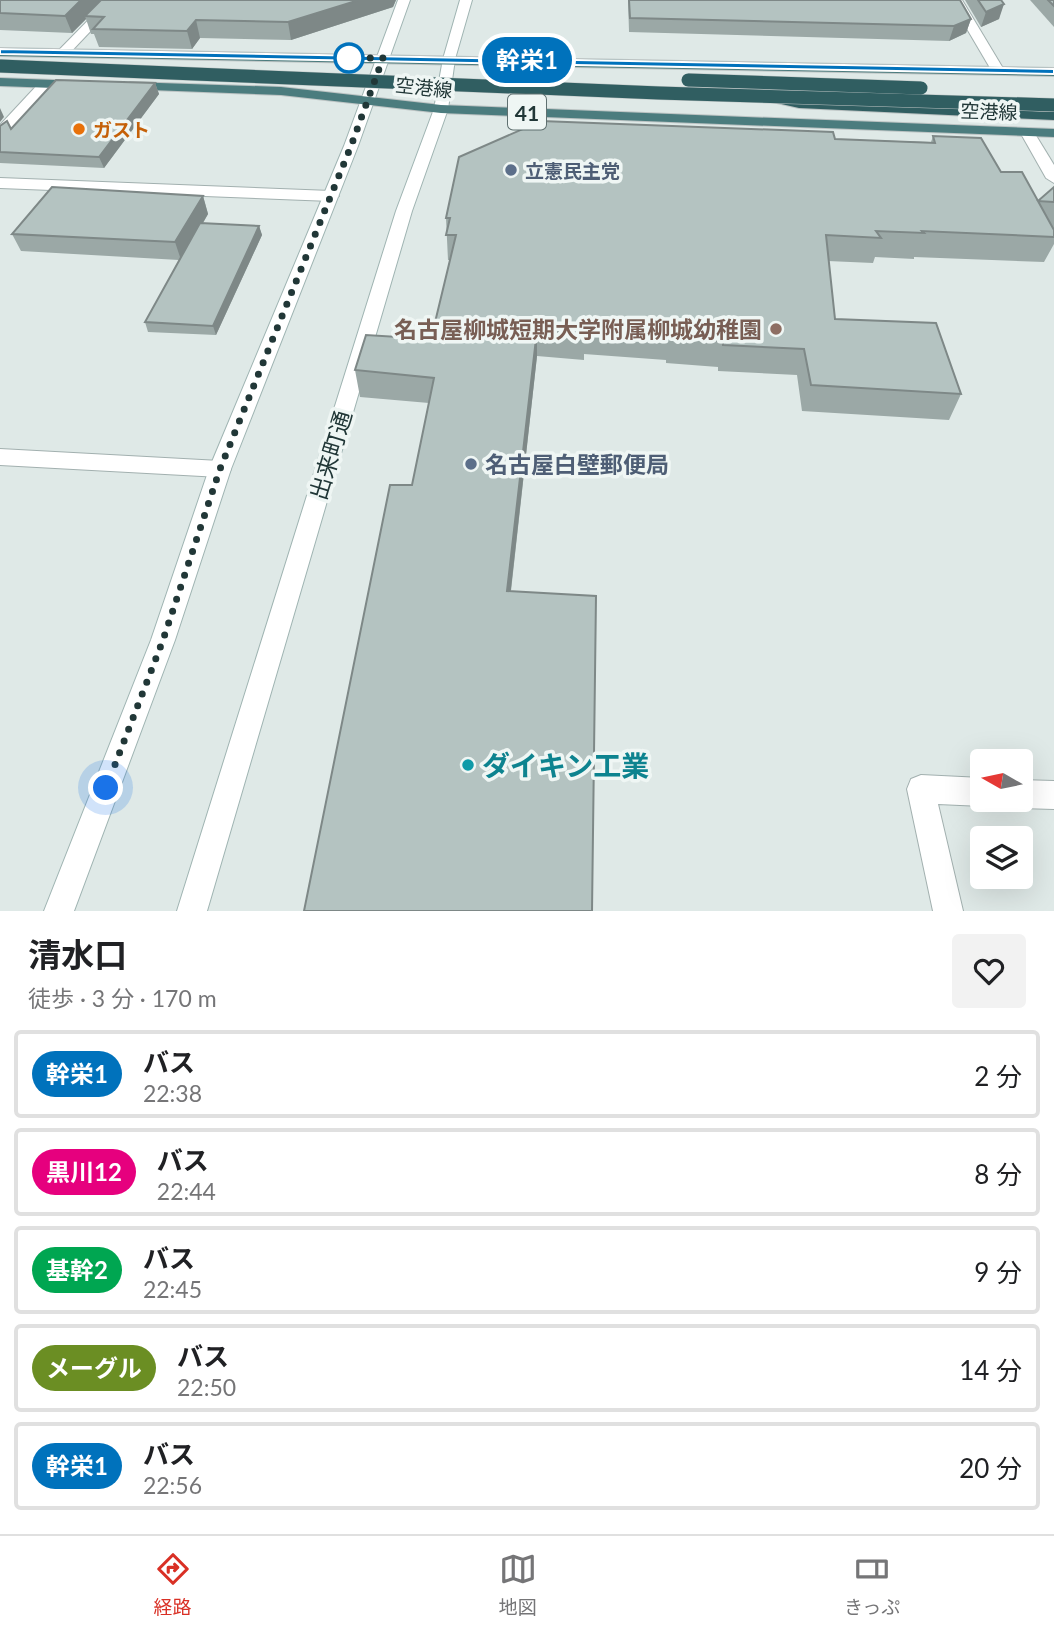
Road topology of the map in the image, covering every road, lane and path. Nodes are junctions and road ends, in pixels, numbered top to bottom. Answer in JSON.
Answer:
{"nodes":[{"id":1,"x":114,"y":0,"type":"edge"},
{"id":2,"x":404,"y":0,"type":"edge"},
{"id":3,"x":466,"y":0,"type":"edge"},
{"id":4,"x":956,"y":0,"type":"edge"},
{"id":5,"x":0,"y":52,"type":"edge"},
{"id":6,"x":62,"y":54,"type":"junction"},
{"id":7,"x":0,"y":58,"type":"edge"},
{"id":8,"x":383,"y":58,"type":"junction"},
{"id":9,"x":449,"y":59,"type":"junction"},
{"id":10,"x":0,"y":66,"type":"edge"},
{"id":11,"x":998,"y":70,"type":"junction"},
{"id":12,"x":1054,"y":72,"type":"edge"},
{"id":13,"x":0,"y":82,"type":"edge"},
{"id":14,"x":46,"y":84,"type":"junction"},
{"id":15,"x":1054,"y":91,"type":"edge"},
{"id":16,"x":369,"y":99,"type":"junction"},
{"id":17,"x":773,"y":99,"type":"junction"},
{"id":18,"x":1054,"y":105,"type":"edge"},
{"id":19,"x":441,"y":109,"type":"junction"},
{"id":20,"x":1054,"y":116,"type":"edge"},
{"id":21,"x":1027,"y":132,"type":"junction"},
{"id":22,"x":0,"y":133,"type":"edge"},
{"id":23,"x":1054,"y":133,"type":"edge"},
{"id":24,"x":1054,"y":178,"type":"edge"},
{"id":25,"x":0,"y":183,"type":"edge"},
{"id":26,"x":331,"y":196,"type":"junction"},
{"id":27,"x":0,"y":457,"type":"edge"},
{"id":28,"x":220,"y":469,"type":"junction"},
{"id":29,"x":970,"y":791,"type":"edge"},
{"id":30,"x":1033,"y":794,"type":"edge"},
{"id":31,"x":1054,"y":795,"type":"edge"},
{"id":32,"x":59,"y":911,"type":"edge"},
{"id":33,"x":192,"y":911,"type":"edge"},
{"id":34,"x":948,"y":911,"type":"edge"}],
"edges":[{"from":1,"to":6,"type":"main road"},
{"from":2,"to":8,"type":"main road"},
{"from":3,"to":9,"type":"main road","name":"出来町通"},
{"from":4,"to":11,"type":"main road"},
{"from":5,"to":6,"type":"highway","name":"空港線","number":"41"},
{"from":6,"to":8,"type":"highway","name":"空港線","number":"41"},
{"from":7,"to":15,"type":"highway","bridge":true},
{"from":8,"to":9,"type":"highway","name":"空港線","number":"41"},
{"from":8,"to":16,"type":"main road"},
{"from":9,"to":11,"type":"highway","name":"空港線","number":"41"},
{"from":9,"to":19,"type":"main road","name":"出来町通"},
{"from":10,"to":17,"type":"highway","bridge":true},
{"from":11,"to":12,"type":"highway","name":"空港線","number":"41"},
{"from":13,"to":14,"type":"highway","name":"空港線","number":"41"},
{"from":14,"to":16,"type":"highway","name":"空港線","number":"41"},
{"from":14,"to":22,"type":"main road"},
{"from":16,"to":19,"type":"highway","name":"空港線","number":"41"},
{"from":16,"to":26,"type":"main road"},
{"from":17,"to":18,"type":"highway","bridge":true},
{"from":17,"to":20,"type":"highway","bridge":true},
{"from":19,"to":21,"type":"highway","name":"空港線","number":"41"},
{"from":19,"to":33,"type":"main road","name":"出来町通"},
{"from":21,"to":23,"type":"highway","name":"空港線","number":"41"},
{"from":21,"to":24,"type":"main road"},
{"from":25,"to":26,"type":"main road"},
{"from":26,"to":28,"type":"main road"},
{"from":27,"to":28,"type":"main road"},
{"from":28,"to":32,"type":"main road"},
{"from":29,"to":34,"type":"main road"},
{"from":30,"to":31,"type":"main road"}]}
